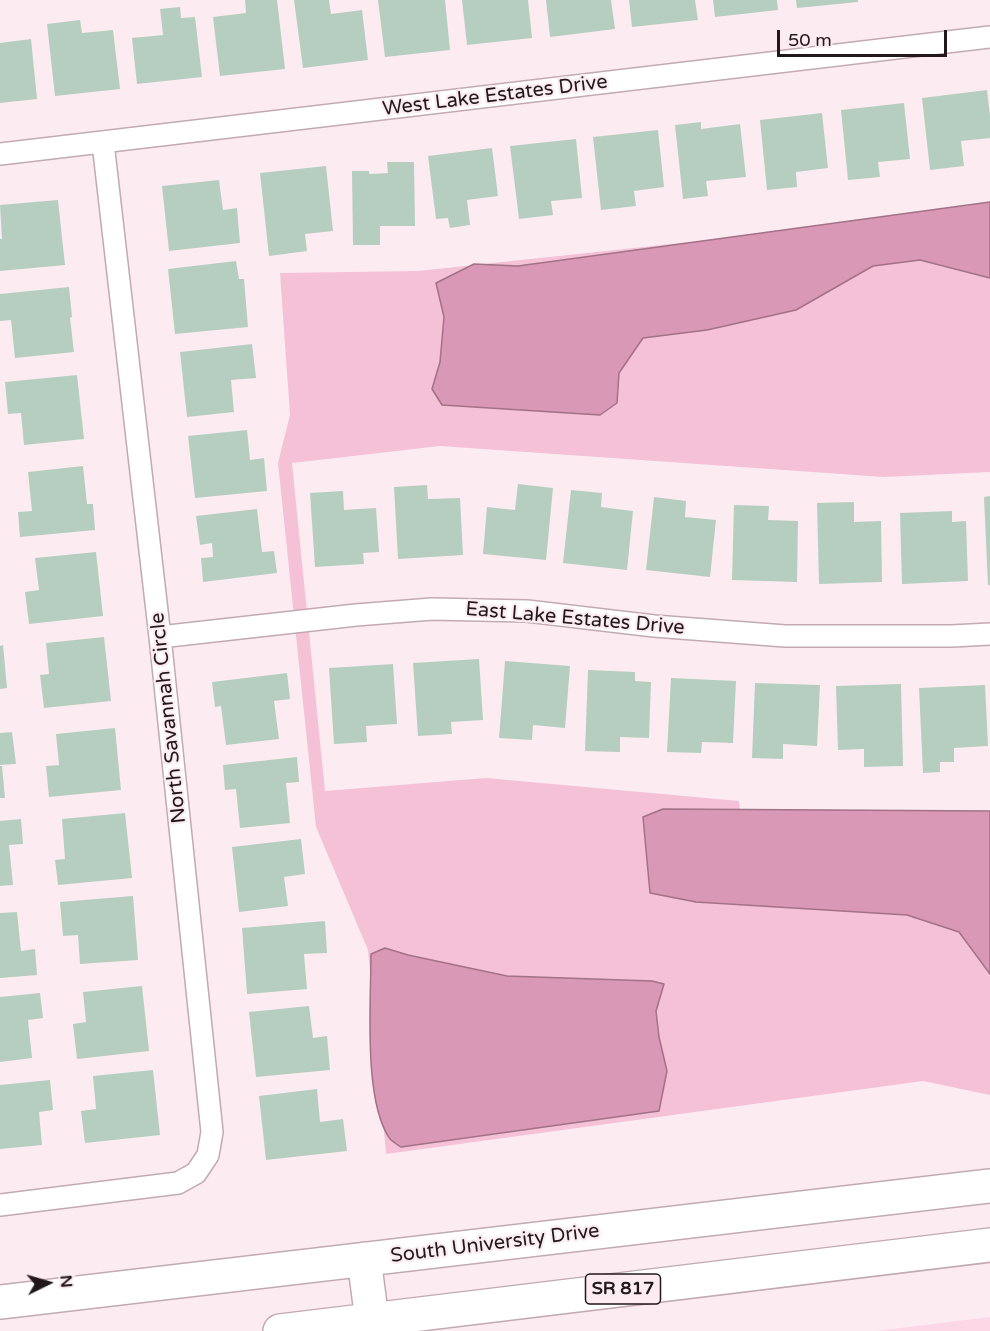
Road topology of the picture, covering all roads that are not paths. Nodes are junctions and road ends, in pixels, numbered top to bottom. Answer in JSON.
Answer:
{"nodes":[{"id":1,"x":990,"y":37,"type":"edge"},
{"id":2,"x":103,"y":143,"type":"junction"},
{"id":3,"x":0,"y":154,"type":"edge"},
{"id":4,"x":990,"y":634,"type":"edge"},
{"id":5,"x":160,"y":637,"type":"junction"},
{"id":6,"x":990,"y":1186,"type":"edge"},
{"id":7,"x":0,"y":1205,"type":"edge"},
{"id":8,"x":990,"y":1245,"type":"edge"},
{"id":9,"x":364,"y":1259,"type":"junction"},
{"id":10,"x":0,"y":1302,"type":"edge"},
{"id":11,"x":372,"y":1320,"type":"junction"},
{"id":12,"x":280,"y":1331,"type":"edge"}],
"edges":[{"from":1,"to":2,"type":"street","name":"West Lake Estates Drive"},
{"from":2,"to":3,"type":"street","name":"West Lake Estates Drive"},
{"from":2,"to":5,"type":"street","name":"North Savannah Circle"},
{"from":4,"to":5,"type":"street","name":"East Lake Estates Drive"},
{"from":5,"to":7,"type":"street","name":"North Savannah Circle"},
{"from":6,"to":9,"type":"main road","name":"South University Drive"},
{"from":8,"to":11,"type":"main road","number":"SR 817"},
{"from":9,"to":10,"type":"main road","name":"South University Drive"},
{"from":9,"to":11,"type":"main road"},
{"from":11,"to":12,"type":"main road","number":"SR 817"}]}
